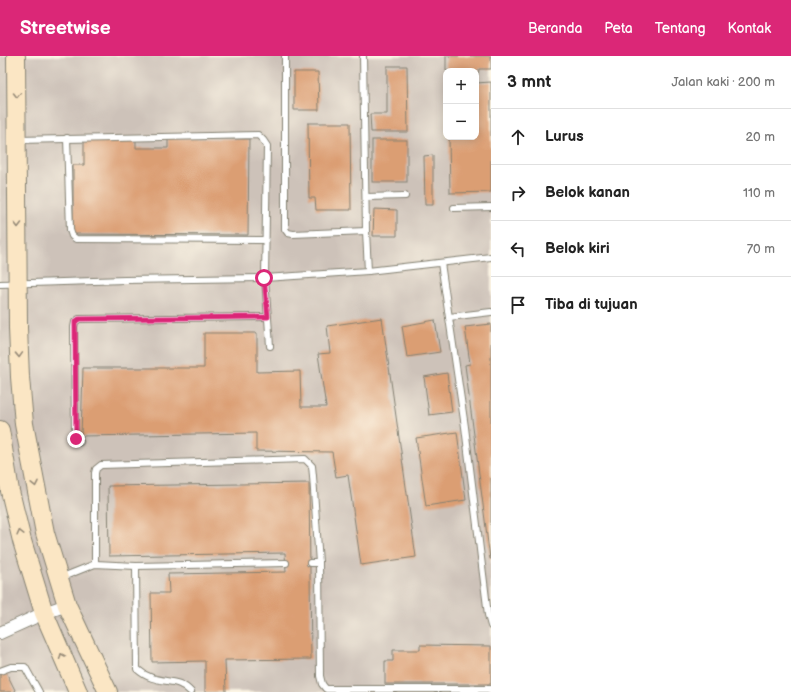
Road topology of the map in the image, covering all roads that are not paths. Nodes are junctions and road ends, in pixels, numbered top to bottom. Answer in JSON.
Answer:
{"nodes":[{"id":1,"x":16,"y":56,"type":"edge"},
{"id":2,"x":285,"y":56,"type":"edge"},
{"id":3,"x":363,"y":56,"type":"edge"},
{"id":4,"x":67,"y":138,"type":"junction"},
{"id":5,"x":18,"y":140,"type":"junction"},
{"id":6,"x":406,"y":196,"type":"dead end"},
{"id":7,"x":366,"y":197,"type":"junction"},
{"id":8,"x":491,"y":207,"type":"edge"},
{"id":9,"x":454,"y":208,"type":"dead end"},
{"id":10,"x":366,"y":231,"type":"junction"},
{"id":11,"x":265,"y":240,"type":"junction"},
{"id":12,"x":491,"y":257,"type":"edge"},
{"id":13,"x":441,"y":262,"type":"junction"},
{"id":14,"x":368,"y":271,"type":"junction"},
{"id":15,"x":264,"y":278,"type":"junction"},
{"id":16,"x":0,"y":284,"type":"edge"},
{"id":17,"x":19,"y":284,"type":"junction"},
{"id":18,"x":491,"y":312,"type":"edge"},
{"id":19,"x":268,"y":317,"type":"junction"},
{"id":20,"x":449,"y":317,"type":"junction"},
{"id":21,"x":270,"y":346,"type":"dead end"},
{"id":22,"x":0,"y":430,"type":"edge"},
{"id":23,"x":80,"y":442,"type":"dead end"},
{"id":24,"x":286,"y":563,"type":"dead end"},
{"id":25,"x":310,"y":563,"type":"dead end"},
{"id":26,"x":319,"y":563,"type":"junction"},
{"id":27,"x":95,"y":564,"type":"junction"},
{"id":28,"x":136,"y":566,"type":"junction"},
{"id":29,"x":60,"y":578,"type":"junction"},
{"id":30,"x":67,"y":605,"type":"junction"},
{"id":31,"x":44,"y":613,"type":"junction"},
{"id":32,"x":491,"y":626,"type":"edge"},
{"id":33,"x":0,"y":633,"type":"edge"},
{"id":34,"x":0,"y":671,"type":"edge"},
{"id":35,"x":491,"y":689,"type":"edge"},
{"id":36,"x":39,"y":692,"type":"edge"},
{"id":37,"x":78,"y":692,"type":"edge"},
{"id":38,"x":108,"y":692,"type":"edge"},
{"id":39,"x":191,"y":692,"type":"edge"}],
"edges":[{"from":1,"to":5,"type":"street","one_way":true},
{"from":2,"to":10,"type":"lane"},
{"from":3,"to":7,"type":"lane"},
{"from":4,"to":5,"type":"lane"},
{"from":4,"to":11,"type":"lane"},
{"from":4,"to":11,"type":"lane"},
{"from":5,"to":17,"type":"street","one_way":true},
{"from":6,"to":7,"type":"lane"},
{"from":7,"to":10,"type":"lane"},
{"from":8,"to":9,"type":"lane"},
{"from":10,"to":14,"type":"lane"},
{"from":11,"to":15,"type":"lane"},
{"from":12,"to":13,"type":"lane"},
{"from":13,"to":14,"type":"lane"},
{"from":13,"to":20,"type":"lane"},
{"from":14,"to":15,"type":"lane"},
{"from":15,"to":17,"type":"lane"},
{"from":15,"to":19,"type":"lane"},
{"from":16,"to":17,"type":"lane"},
{"from":17,"to":29,"type":"street","one_way":true},
{"from":18,"to":20,"type":"lane"},
{"from":19,"to":21,"type":"lane"},
{"from":19,"to":23,"type":"lane"},
{"from":20,"to":32,"type":"lane"},
{"from":31,"to":22,"type":"street","one_way":true},
{"from":24,"to":28,"type":"lane"},
{"from":25,"to":26,"type":"lane"},
{"from":26,"to":27,"type":"lane"},
{"from":26,"to":35,"type":"lane"},
{"from":27,"to":28,"type":"lane"},
{"from":27,"to":29,"type":"lane"},
{"from":28,"to":39,"type":"lane"},
{"from":29,"to":30,"type":"street"},
{"from":30,"to":31,"type":"street"},
{"from":30,"to":38,"type":"street"},
{"from":31,"to":33,"type":"street"},
{"from":37,"to":31,"type":"street","one_way":true},
{"from":34,"to":36,"type":"lane"}]}
